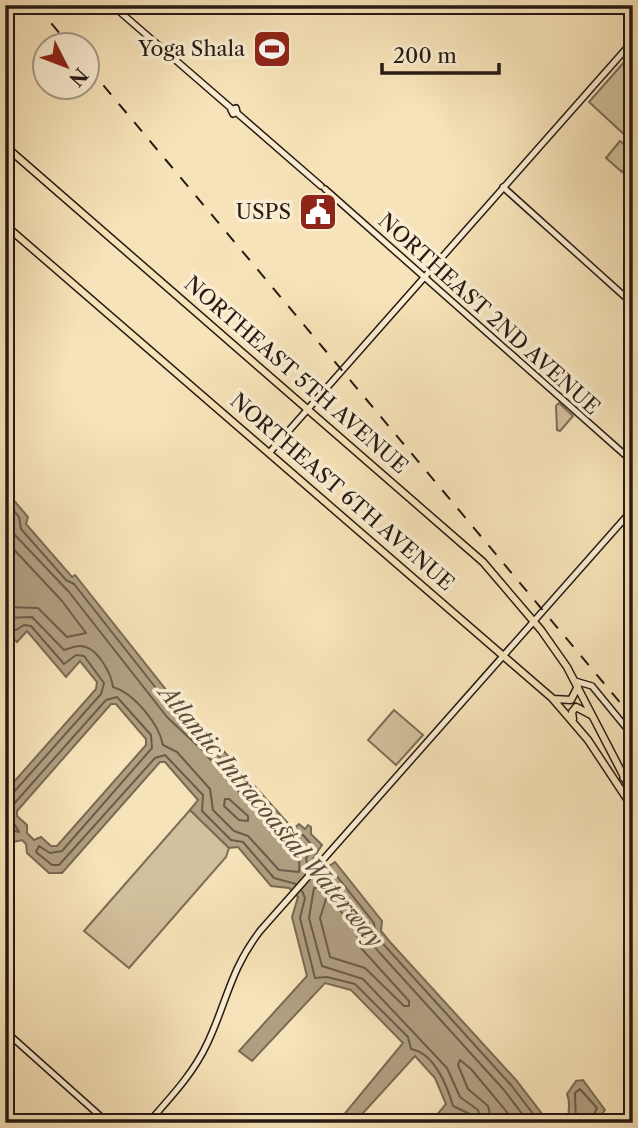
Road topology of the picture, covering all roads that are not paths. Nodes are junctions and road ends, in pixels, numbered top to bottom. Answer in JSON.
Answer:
{"nodes":[{"id":1,"x":12,"y":5,"type":"edge"},
{"id":2,"x":112,"y":5,"type":"edge"},
{"id":3,"x":5,"y":13,"type":"edge"},
{"id":4,"x":633,"y":41,"type":"edge"},
{"id":5,"x":5,"y":146,"type":"edge"},
{"id":6,"x":503,"y":187,"type":"junction"},
{"id":7,"x":5,"y":225,"type":"edge"},
{"id":8,"x":425,"y":276,"type":"junction"},
{"id":9,"x":633,"y":304,"type":"edge"},
{"id":10,"x":308,"y":409,"type":"junction"},
{"id":11,"x":270,"y":453,"type":"junction"},
{"id":12,"x":633,"y":462,"type":"edge"},
{"id":13,"x":633,"y":509,"type":"edge"},
{"id":14,"x":534,"y":621,"type":"junction"},
{"id":15,"x":503,"y":655,"type":"junction"},
{"id":16,"x":576,"y":683,"type":"junction"},
{"id":17,"x":552,"y":698,"type":"junction"},
{"id":18,"x":592,"y":716,"type":"junction"},
{"id":19,"x":573,"y":720,"type":"junction"},
{"id":20,"x":633,"y":736,"type":"edge"},
{"id":21,"x":633,"y":757,"type":"edge"},
{"id":22,"x":623,"y":778,"type":"junction"},
{"id":23,"x":633,"y":794,"type":"edge"},
{"id":24,"x":633,"y":808,"type":"edge"},
{"id":25,"x":5,"y":1031,"type":"edge"},
{"id":26,"x":108,"y":1123,"type":"edge"},
{"id":27,"x":148,"y":1123,"type":"edge"}],
"edges":[{"from":1,"to":3,"type":"main road"},
{"from":2,"to":8,"type":"street","name":"NORTHEAST 2ND AVENUE"},
{"from":4,"to":6,"type":"street"},
{"from":5,"to":10,"type":"main road","name":"NORTHEAST 5TH AVENUE"},
{"from":6,"to":8,"type":"street"},
{"from":6,"to":9,"type":"street"},
{"from":7,"to":11,"type":"main road","name":"NORTHEAST 6TH AVENUE"},
{"from":8,"to":10,"type":"street"},
{"from":8,"to":12,"type":"street","name":"NORTHEAST 2ND AVENUE"},
{"from":10,"to":11,"type":"street"},
{"from":10,"to":14,"type":"main road","name":"NORTHEAST 5TH AVENUE"},
{"from":11,"to":15,"type":"main road","name":"NORTHEAST 6TH AVENUE"},
{"from":13,"to":14,"type":"street"},
{"from":14,"to":15,"type":"street"},
{"from":14,"to":16,"type":"main road","name":"NORTHEAST 5TH AVENUE"},
{"from":15,"to":17,"type":"main road","name":"NORTHEAST 6TH AVENUE"},
{"from":15,"to":27,"type":"street"},
{"from":16,"to":17,"type":"main road"},
{"from":16,"to":18,"type":"main road","name":"NORTHEAST 5TH AVENUE"},
{"from":16,"to":20,"type":"street"},
{"from":17,"to":19,"type":"main road","name":"NORTHEAST 6TH AVENUE"},
{"from":18,"to":19,"type":"main road"},
{"from":18,"to":22,"type":"main road","name":"NORTHEAST 5TH AVENUE"},
{"from":19,"to":24,"type":"main road","name":"NORTHEAST 6TH AVENUE"},
{"from":21,"to":22,"type":"street"},
{"from":22,"to":23,"type":"main road","name":"NORTHEAST 5TH AVENUE"},
{"from":25,"to":26,"type":"street"}]}
